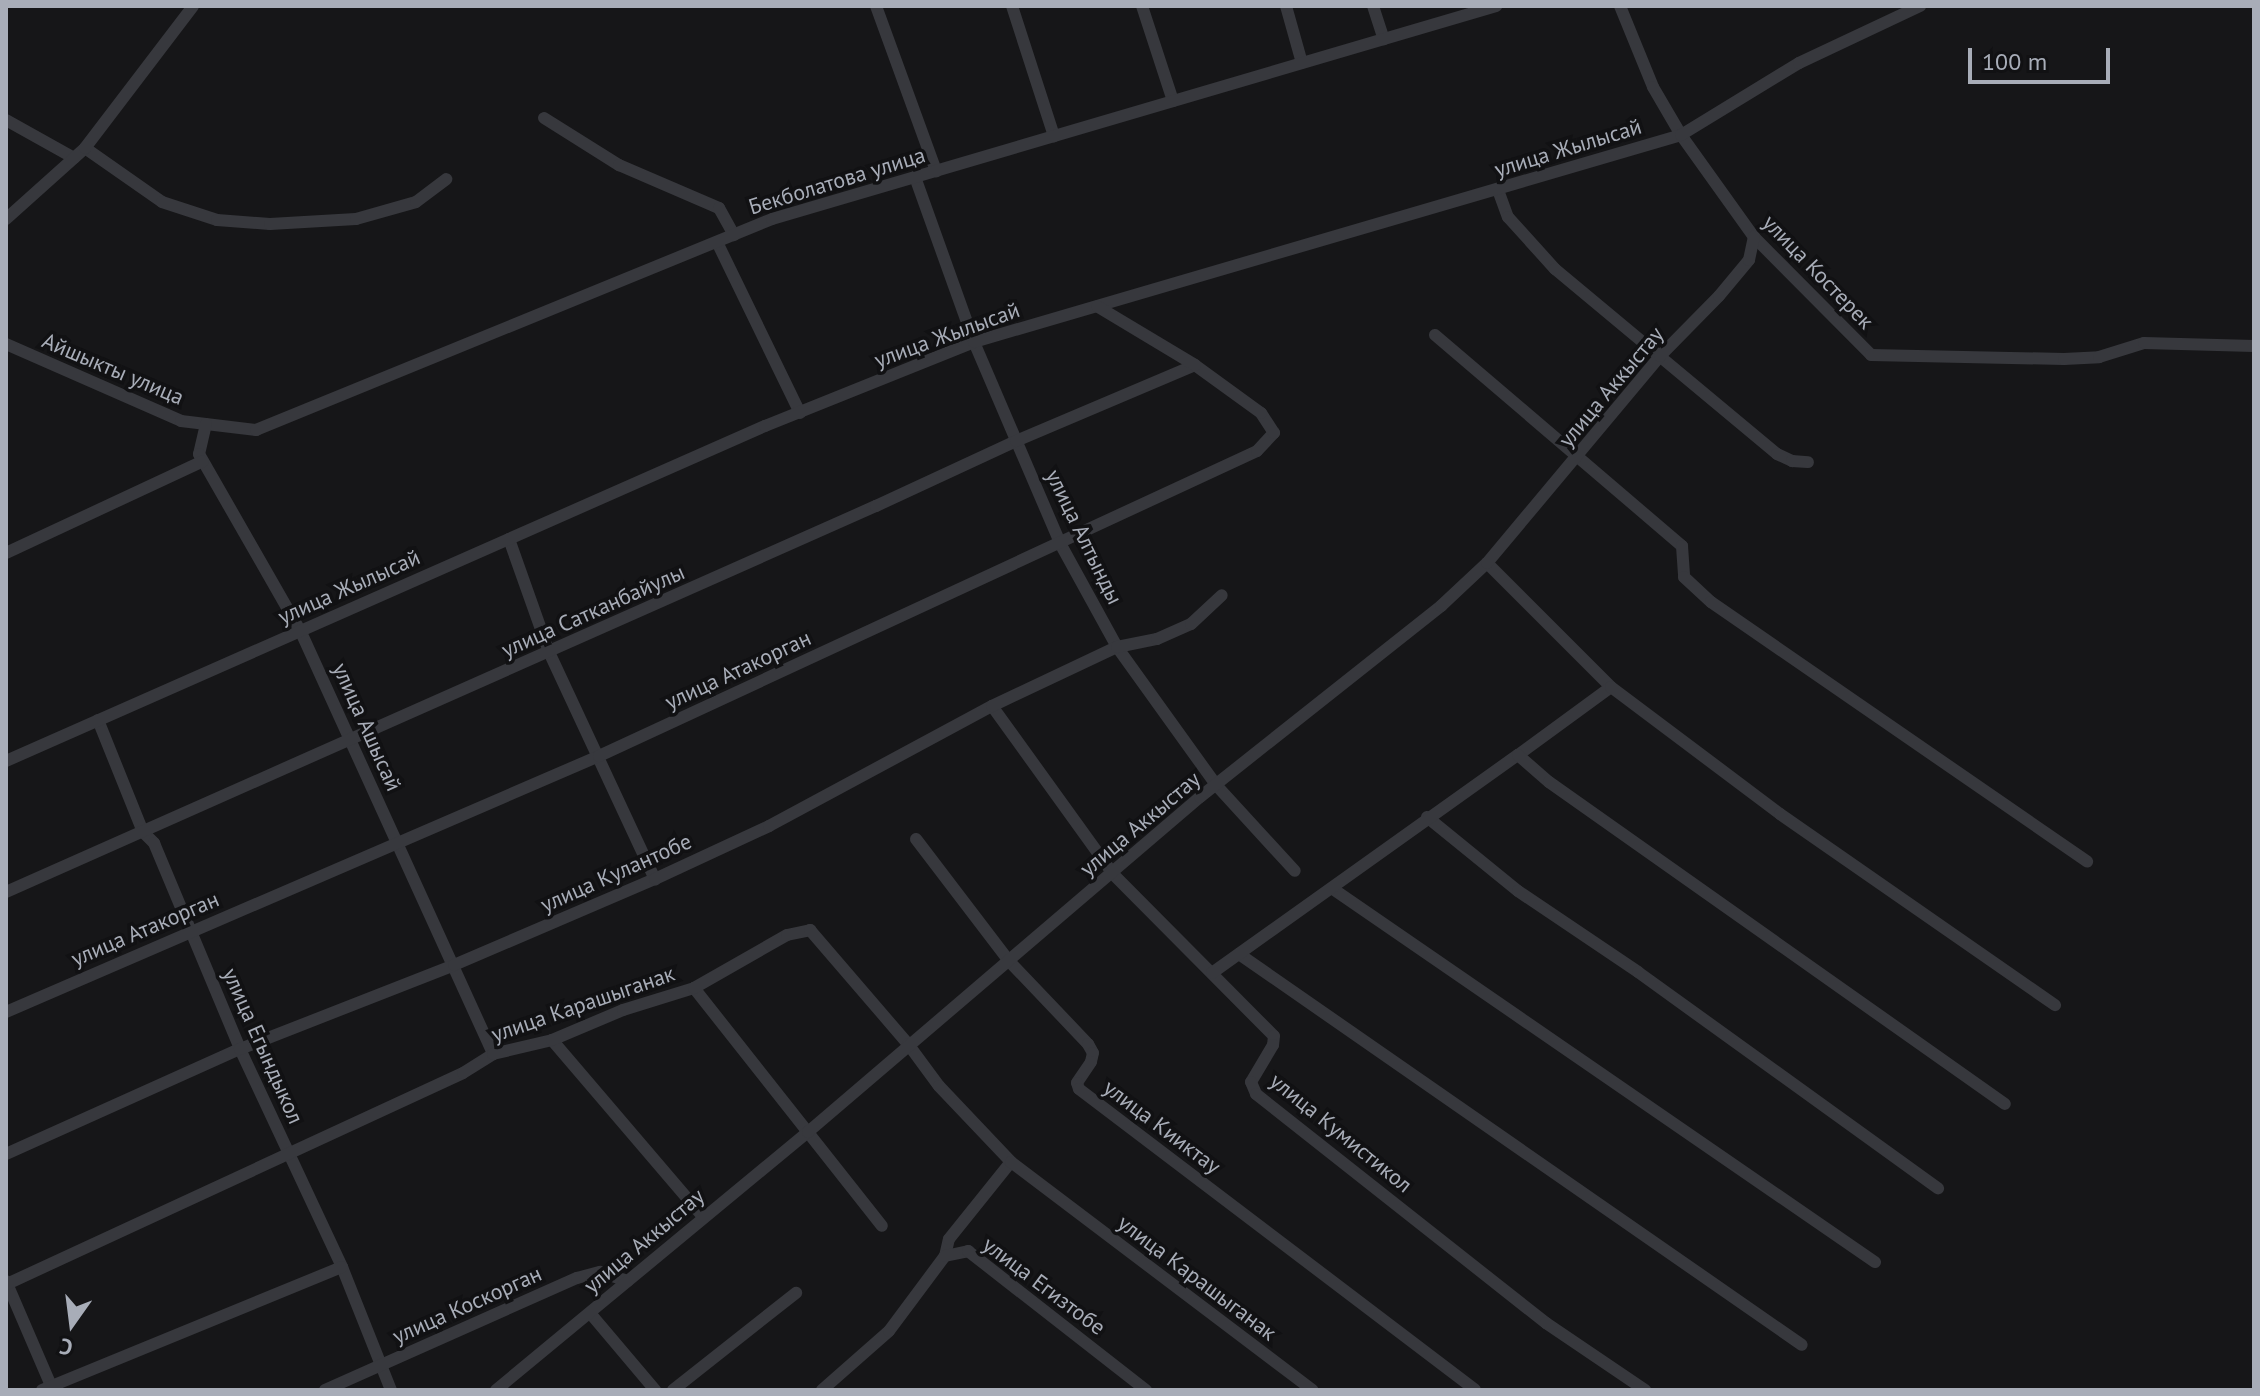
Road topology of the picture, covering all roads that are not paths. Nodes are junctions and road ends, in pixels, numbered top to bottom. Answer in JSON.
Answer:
{"nodes":[{"id":1,"x":193,"y":6,"type":"edge"},
{"id":2,"x":876,"y":6,"type":"edge"},
{"id":3,"x":1012,"y":6,"type":"edge"},
{"id":4,"x":1142,"y":6,"type":"edge"},
{"id":5,"x":1286,"y":6,"type":"edge"},
{"id":6,"x":1373,"y":6,"type":"edge"},
{"id":7,"x":1496,"y":6,"type":"edge"},
{"id":8,"x":1620,"y":6,"type":"edge"},
{"id":9,"x":1920,"y":6,"type":"edge"},
{"id":10,"x":1384,"y":39,"type":"junction"},
{"id":11,"x":1302,"y":63,"type":"junction"},
{"id":12,"x":1173,"y":101,"type":"junction"},
{"id":13,"x":544,"y":118,"type":"dead end"},
{"id":14,"x":6,"y":120,"type":"edge"},
{"id":15,"x":1681,"y":135,"type":"junction"},
{"id":16,"x":1054,"y":136,"type":"junction"},
{"id":17,"x":85,"y":148,"type":"junction"},
{"id":18,"x":74,"y":158,"type":"junction"},
{"id":19,"x":936,"y":171,"type":"junction"},
{"id":20,"x":915,"y":177,"type":"junction"},
{"id":21,"x":446,"y":179,"type":"dead end"},
{"id":22,"x":1498,"y":190,"type":"junction"},
{"id":23,"x":6,"y":219,"type":"edge"},
{"id":24,"x":734,"y":235,"type":"junction"},
{"id":25,"x":1754,"y":237,"type":"junction"},
{"id":26,"x":717,"y":242,"type":"junction"},
{"id":27,"x":1097,"y":306,"type":"junction"},
{"id":28,"x":1435,"y":335,"type":"dead end"},
{"id":29,"x":974,"y":342,"type":"junction"},
{"id":30,"x":6,"y":344,"type":"edge"},
{"id":31,"x":2254,"y":346,"type":"edge"},
{"id":32,"x":1660,"y":356,"type":"junction"},
{"id":33,"x":1195,"y":365,"type":"junction"},
{"id":34,"x":800,"y":413,"type":"junction"},
{"id":35,"x":206,"y":424,"type":"junction"},
{"id":36,"x":1016,"y":441,"type":"junction"},
{"id":37,"x":1579,"y":457,"type":"junction"},
{"id":38,"x":203,"y":461,"type":"junction"},
{"id":39,"x":1808,"y":462,"type":"dead end"},
{"id":40,"x":509,"y":539,"type":"junction"},
{"id":41,"x":1061,"y":545,"type":"junction"},
{"id":42,"x":6,"y":553,"type":"edge"},
{"id":43,"x":1487,"y":563,"type":"junction"},
{"id":44,"x":1222,"y":595,"type":"dead end"},
{"id":45,"x":300,"y":630,"type":"junction"},
{"id":46,"x":1117,"y":647,"type":"junction"},
{"id":47,"x":549,"y":652,"type":"junction"},
{"id":48,"x":1611,"y":687,"type":"junction"},
{"id":49,"x":992,"y":706,"type":"junction"},
{"id":50,"x":98,"y":720,"type":"junction"},
{"id":51,"x":352,"y":740,"type":"junction"},
{"id":52,"x":1518,"y":755,"type":"junction"},
{"id":53,"x":599,"y":756,"type":"junction"},
{"id":54,"x":6,"y":761,"type":"edge"},
{"id":55,"x":1217,"y":786,"type":"junction"},
{"id":56,"x":1427,"y":817,"type":"junction"},
{"id":57,"x":143,"y":832,"type":"junction"},
{"id":58,"x":916,"y":839,"type":"dead end"},
{"id":59,"x":398,"y":845,"type":"junction"},
{"id":60,"x":2087,"y":861,"type":"dead end"},
{"id":61,"x":1295,"y":871,"type":"dead end"},
{"id":62,"x":1113,"y":874,"type":"junction"},
{"id":63,"x":655,"y":879,"type":"junction"},
{"id":64,"x":1333,"y":889,"type":"junction"},
{"id":65,"x":6,"y":892,"type":"edge"},
{"id":66,"x":191,"y":930,"type":"junction"},
{"id":67,"x":1239,"y":954,"type":"junction"},
{"id":68,"x":1009,"y":961,"type":"junction"},
{"id":69,"x":454,"y":965,"type":"junction"},
{"id":70,"x":1212,"y":973,"type":"junction"},
{"id":71,"x":694,"y":988,"type":"junction"},
{"id":72,"x":2055,"y":1005,"type":"dead end"},
{"id":73,"x":6,"y":1012,"type":"edge"},
{"id":74,"x":552,"y":1040,"type":"junction"},
{"id":75,"x":908,"y":1044,"type":"junction"},
{"id":76,"x":240,"y":1049,"type":"junction"},
{"id":77,"x":493,"y":1054,"type":"junction"},
{"id":78,"x":2005,"y":1104,"type":"dead end"},
{"id":79,"x":808,"y":1132,"type":"junction"},
{"id":80,"x":288,"y":1152,"type":"junction"},
{"id":81,"x":6,"y":1154,"type":"edge"},
{"id":82,"x":1011,"y":1162,"type":"junction"},
{"id":83,"x":1938,"y":1188,"type":"dead end"},
{"id":84,"x":703,"y":1217,"type":"junction"},
{"id":85,"x":882,"y":1226,"type":"dead end"},
{"id":86,"x":945,"y":1256,"type":"junction"},
{"id":87,"x":1875,"y":1262,"type":"dead end"},
{"id":88,"x":342,"y":1267,"type":"junction"},
{"id":89,"x":628,"y":1281,"type":"junction"},
{"id":90,"x":7,"y":1283,"type":"edge"},
{"id":91,"x":796,"y":1293,"type":"dead end"},
{"id":92,"x":590,"y":1313,"type":"junction"},
{"id":93,"x":1802,"y":1345,"type":"dead end"},
{"id":94,"x":381,"y":1365,"type":"junction"},
{"id":95,"x":49,"y":1389,"type":"edge"},
{"id":96,"x":1143,"y":1389,"type":"edge"},
{"id":97,"x":325,"y":1390,"type":"edge"},
{"id":98,"x":391,"y":1390,"type":"edge"},
{"id":99,"x":496,"y":1390,"type":"edge"},
{"id":100,"x":655,"y":1390,"type":"edge"},
{"id":101,"x":673,"y":1390,"type":"edge"},
{"id":102,"x":822,"y":1390,"type":"edge"},
{"id":103,"x":1313,"y":1390,"type":"edge"},
{"id":104,"x":1475,"y":1390,"type":"edge"},
{"id":105,"x":1645,"y":1390,"type":"edge"}],
"edges":[{"from":1,"to":17,"type":"street"},
{"from":2,"to":19,"type":"street"},
{"from":3,"to":16,"type":"street"},
{"from":4,"to":12,"type":"street"},
{"from":5,"to":11,"type":"street"},
{"from":6,"to":10,"type":"street"},
{"from":7,"to":10,"type":"street","name":"Бекболатова улица"},
{"from":8,"to":15,"type":"street","name":"улица Костерек"},
{"from":9,"to":15,"type":"street","name":"улица Жылысай"},
{"from":10,"to":11,"type":"street","name":"Бекболатова улица"},
{"from":11,"to":12,"type":"street","name":"Бекболатова улица"},
{"from":12,"to":16,"type":"street","name":"Бекболатова улица"},
{"from":13,"to":24,"type":"street"},
{"from":14,"to":18,"type":"street"},
{"from":15,"to":22,"type":"street","name":"улица Жылысай"},
{"from":15,"to":25,"type":"street","name":"улица Костерек"},
{"from":16,"to":19,"type":"street","name":"Бекболатова улица"},
{"from":17,"to":18,"type":"street"},
{"from":17,"to":21,"type":"street"},
{"from":18,"to":23,"type":"street"},
{"from":19,"to":20,"type":"street","name":"Бекболатова улица"},
{"from":20,"to":24,"type":"street","name":"Бекболатова улица"},
{"from":20,"to":29,"type":"street","name":"улица Алтынды"},
{"from":22,"to":27,"type":"street","name":"улица Жылысай"},
{"from":22,"to":32,"type":"street"},
{"from":24,"to":26,"type":"street","name":"Бекболатова улица"},
{"from":25,"to":31,"type":"street","name":"улица Костерек"},
{"from":25,"to":32,"type":"street","name":"улица Аккыстау"},
{"from":26,"to":34,"type":"street"},
{"from":26,"to":35,"type":"street","name":"Бекболатова улица"},
{"from":27,"to":29,"type":"street","name":"улица Жылысай"},
{"from":27,"to":33,"type":"street","name":"улица Атакорган"},
{"from":28,"to":37,"type":"street"},
{"from":29,"to":34,"type":"street","name":"улица Жылысай"},
{"from":29,"to":36,"type":"street","name":"улица Алтынды"},
{"from":30,"to":35,"type":"street","name":"Айшыкты улица"},
{"from":32,"to":37,"type":"street","name":"улица Аккыстау"},
{"from":32,"to":39,"type":"street"},
{"from":33,"to":36,"type":"street","name":"улица Сатканбайулы"},
{"from":33,"to":41,"type":"street","name":"улица Атакорган"},
{"from":34,"to":40,"type":"street","name":"улица Жылысай"},
{"from":35,"to":38,"type":"street"},
{"from":36,"to":41,"type":"street","name":"улица Алтынды"},
{"from":36,"to":47,"type":"street","name":"улица Сатканбайулы"},
{"from":37,"to":43,"type":"street","name":"улица Аккыстау"},
{"from":37,"to":60,"type":"street"},
{"from":38,"to":42,"type":"street"},
{"from":38,"to":45,"type":"street","name":"улица Ашысай"},
{"from":40,"to":45,"type":"street","name":"улица Жылысай"},
{"from":40,"to":47,"type":"street"},
{"from":41,"to":46,"type":"street","name":"улица Алтынды"},
{"from":41,"to":53,"type":"street","name":"улица Атакорган"},
{"from":43,"to":48,"type":"street"},
{"from":43,"to":55,"type":"street","name":"улица Аккыстау"},
{"from":44,"to":46,"type":"street","name":"улица Кулантобе"},
{"from":45,"to":50,"type":"street","name":"улица Жылысай"},
{"from":45,"to":51,"type":"street","name":"улица Ашысай"},
{"from":46,"to":49,"type":"street","name":"улица Кулантобе"},
{"from":46,"to":55,"type":"street","name":"улица Алтынды"},
{"from":47,"to":51,"type":"street","name":"улица Сатканбайулы"},
{"from":47,"to":53,"type":"street"},
{"from":48,"to":52,"type":"street"},
{"from":48,"to":72,"type":"street"},
{"from":49,"to":62,"type":"street","name":"улица Кумистикол"},
{"from":49,"to":63,"type":"street","name":"улица Кулантобе"},
{"from":50,"to":54,"type":"street","name":"улица Жылысай"},
{"from":50,"to":57,"type":"street","name":"улица Егындыкол"},
{"from":51,"to":57,"type":"street","name":"улица Сатканбайулы"},
{"from":51,"to":59,"type":"street","name":"улица Ашысай"},
{"from":52,"to":56,"type":"street"},
{"from":52,"to":78,"type":"street"},
{"from":53,"to":59,"type":"street","name":"улица Атакорган"},
{"from":53,"to":63,"type":"street"},
{"from":55,"to":61,"type":"street","name":"улица Алтынды"},
{"from":55,"to":62,"type":"street","name":"улица Аккыстау"},
{"from":56,"to":64,"type":"street"},
{"from":56,"to":83,"type":"street"},
{"from":57,"to":65,"type":"street","name":"улица Сатканбайулы"},
{"from":57,"to":66,"type":"street","name":"улица Егындыкол"},
{"from":58,"to":68,"type":"street","name":"улица Кииктау"},
{"from":59,"to":66,"type":"street","name":"улица Атакорган"},
{"from":59,"to":69,"type":"street","name":"улица Ашысай"},
{"from":62,"to":68,"type":"street","name":"улица Аккыстау"},
{"from":62,"to":70,"type":"street","name":"улица Кумистикол"},
{"from":63,"to":69,"type":"street","name":"улица Кулантобе"},
{"from":64,"to":67,"type":"street"},
{"from":64,"to":87,"type":"street"},
{"from":66,"to":73,"type":"street","name":"улица Атакорган"},
{"from":66,"to":76,"type":"street","name":"улица Егындыкол"},
{"from":67,"to":70,"type":"street"},
{"from":67,"to":93,"type":"street"},
{"from":68,"to":75,"type":"street","name":"улица Аккыстау"},
{"from":68,"to":104,"type":"street","name":"улица Кииктау"},
{"from":69,"to":76,"type":"street","name":"улица Кулантобе"},
{"from":69,"to":77,"type":"street","name":"улица Ашысай"},
{"from":70,"to":105,"type":"street","name":"улица Кумистикол"},
{"from":71,"to":74,"type":"street","name":"улица Карашыганак"},
{"from":71,"to":75,"type":"street","name":"улица Карашыганак"},
{"from":71,"to":79,"type":"street"},
{"from":74,"to":77,"type":"street","name":"улица Карашыганак"},
{"from":74,"to":84,"type":"street"},
{"from":75,"to":79,"type":"street","name":"улица Аккыстау"},
{"from":75,"to":82,"type":"street","name":"улица Карашыганак"},
{"from":76,"to":80,"type":"street","name":"улица Егындыкол"},
{"from":76,"to":81,"type":"street","name":"улица Кулантобе"},
{"from":77,"to":80,"type":"street","name":"улица Карашыганак"},
{"from":79,"to":84,"type":"street","name":"улица Аккыстау"},
{"from":79,"to":85,"type":"street"},
{"from":80,"to":88,"type":"street","name":"улица Егындыкол"},
{"from":80,"to":90,"type":"street","name":"улица Карашыганак"},
{"from":82,"to":86,"type":"street"},
{"from":82,"to":103,"type":"street","name":"улица Карашыганак"},
{"from":84,"to":89,"type":"street","name":"улица Аккыстау"},
{"from":86,"to":96,"type":"street","name":"улица Егизтобе"},
{"from":86,"to":102,"type":"street","name":"улица Егизтобе"},
{"from":88,"to":94,"type":"street","name":"улица Егындыкол"},
{"from":88,"to":95,"type":"street"},
{"from":89,"to":92,"type":"street","name":"улица Аккыстау"},
{"from":89,"to":94,"type":"street","name":"улица Коскорган"},
{"from":90,"to":95,"type":"street"},
{"from":91,"to":101,"type":"street"},
{"from":92,"to":99,"type":"street","name":"улица Аккыстау"},
{"from":92,"to":100,"type":"street"},
{"from":94,"to":97,"type":"street","name":"улица Коскорган"},
{"from":94,"to":98,"type":"street","name":"улица Егындыкол"}]}
